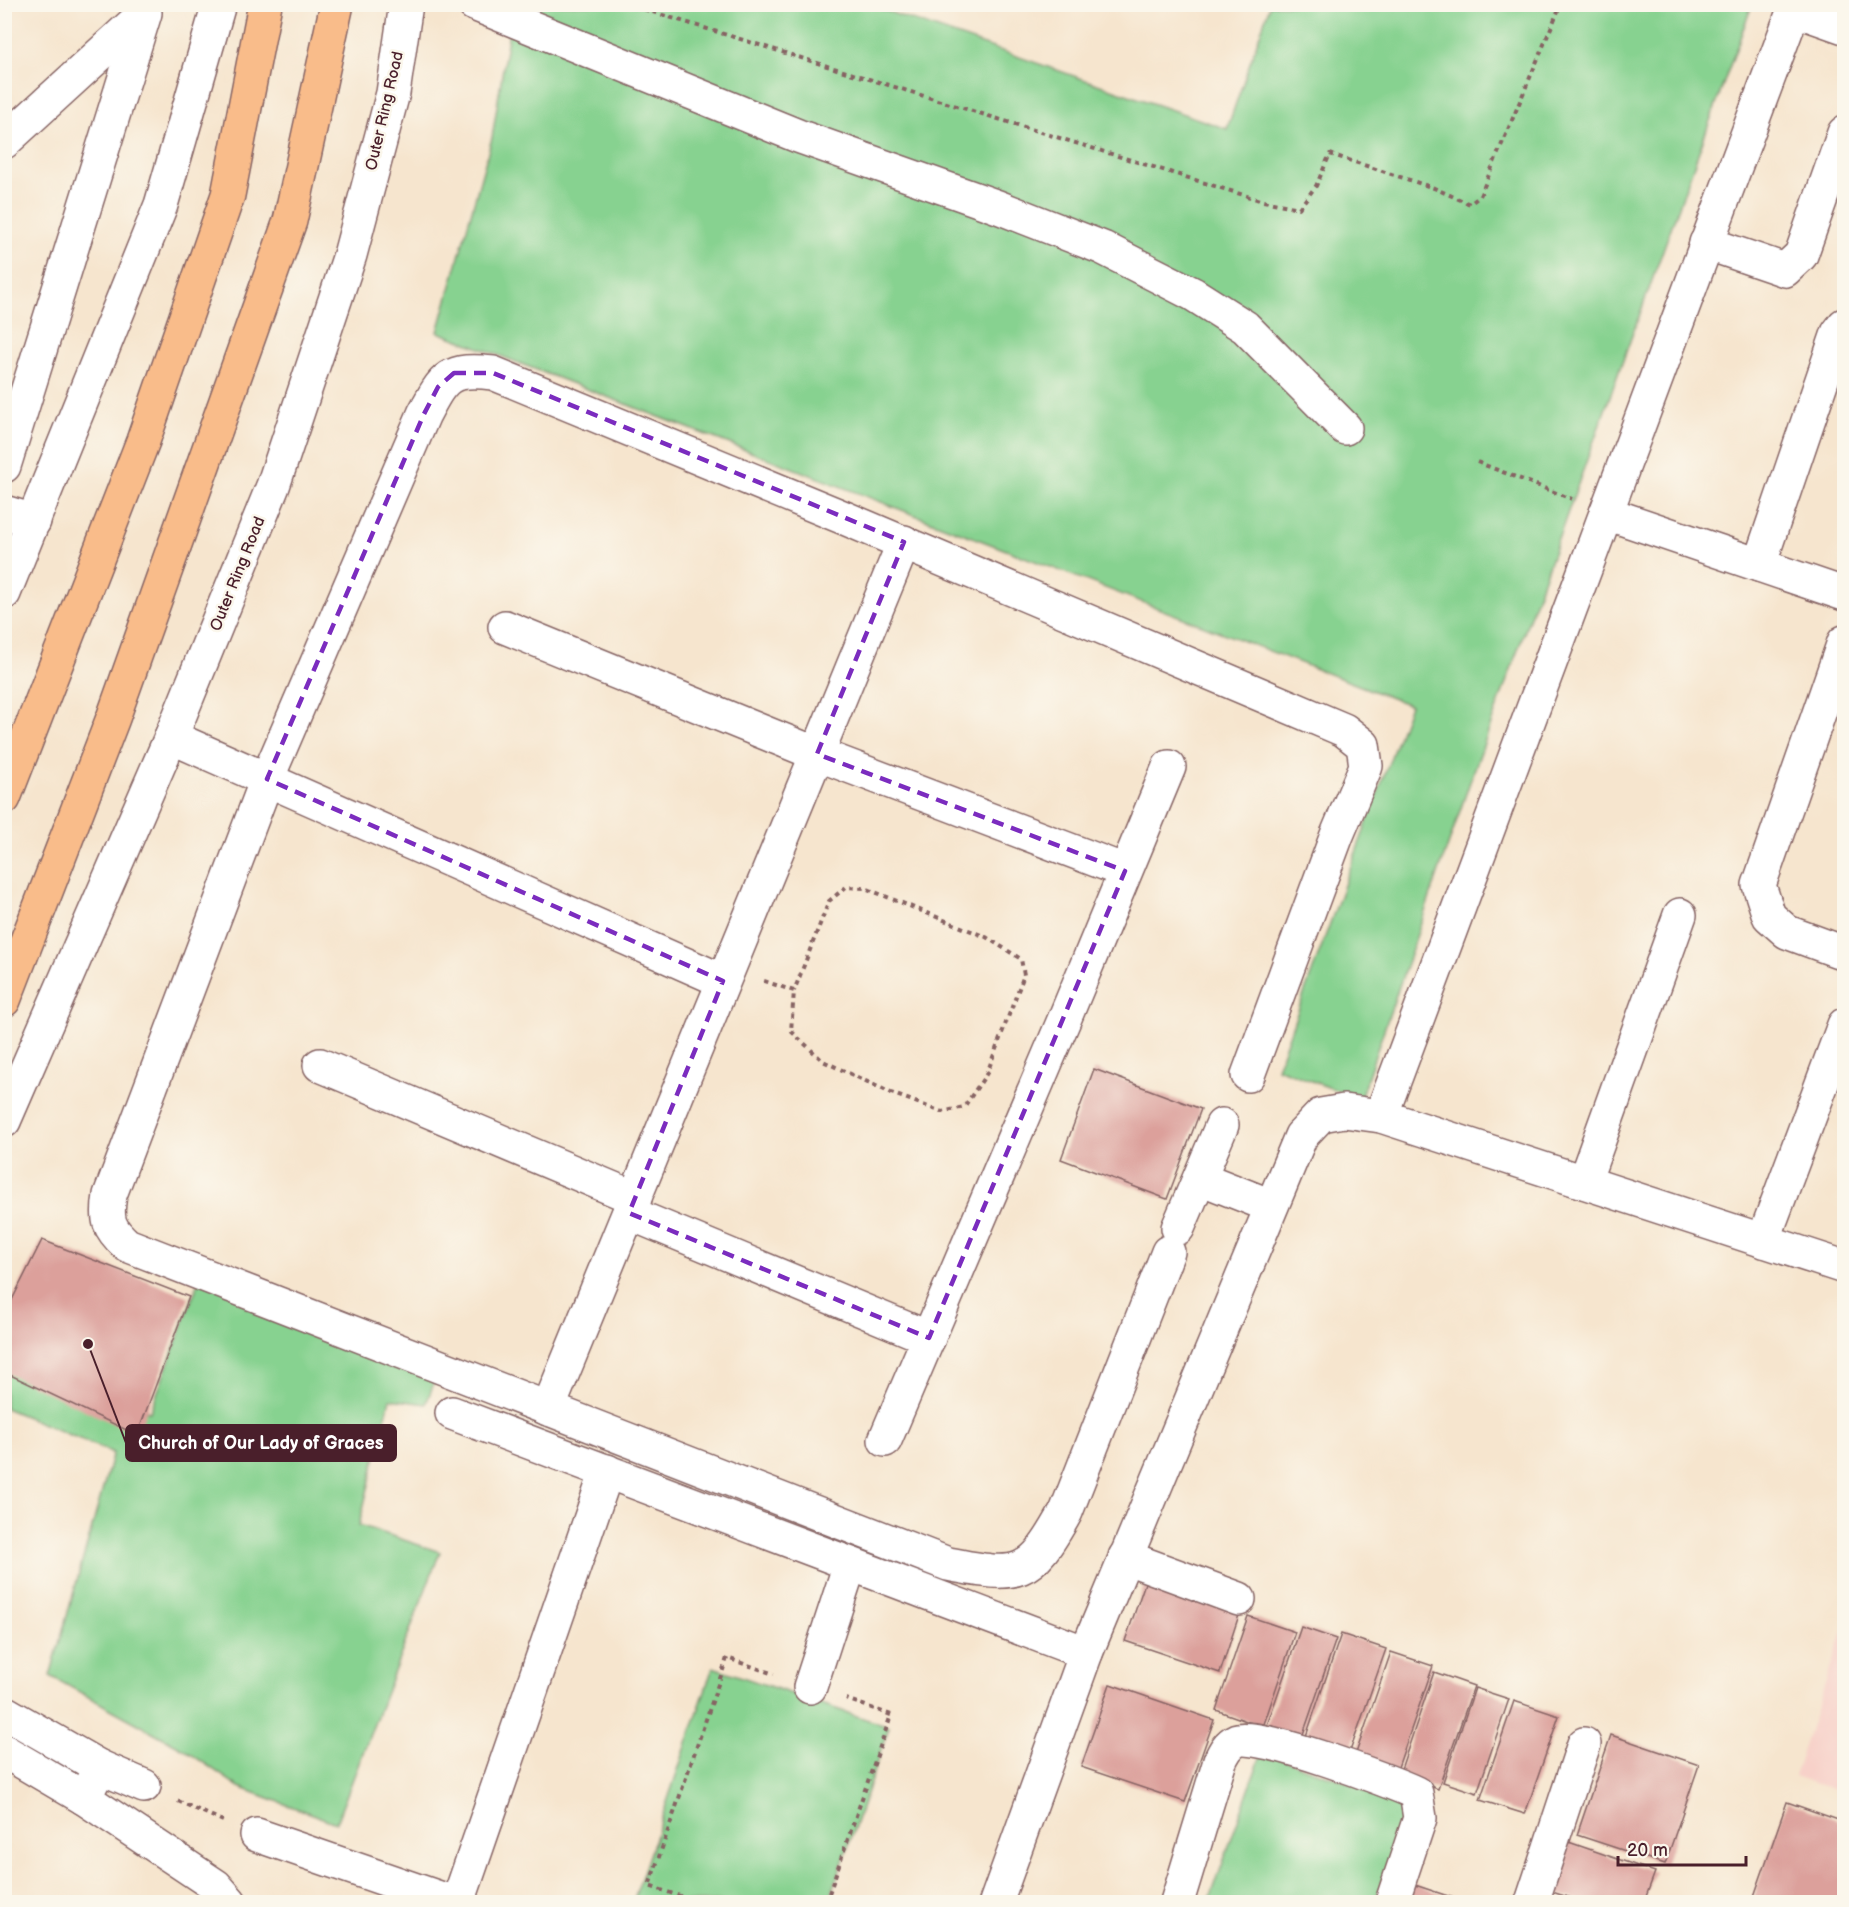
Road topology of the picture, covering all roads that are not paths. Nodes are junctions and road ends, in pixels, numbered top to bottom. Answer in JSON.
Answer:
{"nodes":[{"id":1,"x":219,"y":4,"type":"edge"},
{"id":2,"x":265,"y":4,"type":"edge"},
{"id":3,"x":336,"y":4,"type":"edge"},
{"id":4,"x":406,"y":4,"type":"edge"},
{"id":5,"x":474,"y":4,"type":"edge"},
{"id":6,"x":1795,"y":7,"type":"edge"},
{"id":7,"x":149,"y":9,"type":"edge"},
{"id":8,"x":1845,"y":27,"type":"edge"},
{"id":9,"x":1845,"y":132,"type":"edge"},
{"id":10,"x":4,"y":142,"type":"edge"},
{"id":11,"x":1706,"y":243,"type":"junction"},
{"id":12,"x":1845,"y":325,"type":"edge"},
{"id":13,"x":1346,"y":428,"type":"dead end"},
{"id":14,"x":4,"y":465,"type":"edge"},
{"id":15,"x":1606,"y":513,"type":"junction"},
{"id":16,"x":20,"y":516,"type":"edge"},
{"id":17,"x":904,"y":542,"type":"junction"},
{"id":18,"x":1759,"y":566,"type":"junction"},
{"id":19,"x":4,"y":592,"type":"edge"},
{"id":20,"x":1845,"y":594,"type":"edge"},
{"id":21,"x":506,"y":627,"type":"dead end"},
{"id":22,"x":1845,"y":642,"type":"edge"},
{"id":23,"x":171,"y":737,"type":"junction"},
{"id":24,"x":817,"y":754,"type":"junction"},
{"id":25,"x":1169,"y":767,"type":"dead end"},
{"id":26,"x":267,"y":779,"type":"junction"},
{"id":27,"x":4,"y":798,"type":"edge"},
{"id":28,"x":1125,"y":871,"type":"junction"},
{"id":29,"x":1680,"y":915,"type":"dead end"},
{"id":30,"x":1845,"y":953,"type":"edge"},
{"id":31,"x":726,"y":975,"type":"junction"},
{"id":32,"x":4,"y":1000,"type":"edge"},
{"id":33,"x":1845,"y":1025,"type":"edge"},
{"id":34,"x":320,"y":1065,"type":"dead end"},
{"id":35,"x":1248,"y":1075,"type":"dead end"},
{"id":36,"x":1381,"y":1116,"type":"junction"},
{"id":37,"x":4,"y":1121,"type":"edge"},
{"id":38,"x":1222,"y":1125,"type":"dead end"},
{"id":39,"x":1200,"y":1178,"type":"junction"},
{"id":40,"x":1584,"y":1182,"type":"junction"},
{"id":41,"x":632,"y":1205,"type":"junction"},
{"id":42,"x":1271,"y":1206,"type":"junction"},
{"id":43,"x":1763,"y":1241,"type":"junction"},
{"id":44,"x":1845,"y":1267,"type":"edge"},
{"id":45,"x":929,"y":1338,"type":"junction"},
{"id":46,"x":548,"y":1409,"type":"junction"},
{"id":47,"x":452,"y":1413,"type":"dead end"},
{"id":48,"x":885,"y":1440,"type":"dead end"},
{"id":49,"x":607,"y":1471,"type":"junction"},
{"id":50,"x":1125,"y":1557,"type":"junction"},
{"id":51,"x":850,"y":1564,"type":"junction"},
{"id":52,"x":1239,"y":1599,"type":"dead end"},
{"id":53,"x":1086,"y":1653,"type":"junction"},
{"id":54,"x":810,"y":1687,"type":"road end"},
{"id":55,"x":4,"y":1712,"type":"edge"},
{"id":56,"x":1584,"y":1744,"type":"dead end"},
{"id":57,"x":4,"y":1751,"type":"edge"},
{"id":58,"x":100,"y":1767,"type":"junction"},
{"id":59,"x":144,"y":1786,"type":"road end"},
{"id":60,"x":84,"y":1798,"type":"junction"},
{"id":61,"x":257,"y":1835,"type":"road end"},
{"id":62,"x":230,"y":1902,"type":"edge"},
{"id":63,"x":451,"y":1902,"type":"edge"},
{"id":64,"x":458,"y":1902,"type":"edge"},
{"id":65,"x":996,"y":1902,"type":"edge"},
{"id":66,"x":1177,"y":1902,"type":"edge"},
{"id":67,"x":1392,"y":1902,"type":"edge"},
{"id":68,"x":1532,"y":1902,"type":"edge"}],
"edges":[{"from":1,"to":16,"type":"street"},
{"from":2,"to":27,"type":"main road"},
{"from":3,"to":32,"type":"main road"},
{"from":4,"to":23,"type":"street","name":"Outer Ring Road"},
{"from":5,"to":13,"type":"street"},
{"from":6,"to":8,"type":"street"},
{"from":6,"to":11,"type":"street"},
{"from":7,"to":10,"type":"street"},
{"from":7,"to":14,"type":"street"},
{"from":9,"to":11,"type":"street"},
{"from":11,"to":15,"type":"street"},
{"from":12,"to":18,"type":"street"},
{"from":15,"to":18,"type":"street"},
{"from":15,"to":36,"type":"street"},
{"from":16,"to":19,"type":"street"},
{"from":17,"to":24,"type":"street"},
{"from":17,"to":26,"type":"street"},
{"from":17,"to":35,"type":"street"},
{"from":18,"to":20,"type":"street"},
{"from":21,"to":24,"type":"street"},
{"from":22,"to":30,"type":"street"},
{"from":23,"to":26,"type":"street"},
{"from":23,"to":37,"type":"street","name":"Outer Ring Road"},
{"from":24,"to":28,"type":"street"},
{"from":24,"to":31,"type":"street"},
{"from":25,"to":28,"type":"street"},
{"from":26,"to":31,"type":"street"},
{"from":26,"to":46,"type":"street"},
{"from":28,"to":45,"type":"street"},
{"from":29,"to":40,"type":"street"},
{"from":31,"to":41,"type":"street"},
{"from":33,"to":43,"type":"street"},
{"from":34,"to":41,"type":"street"},
{"from":36,"to":40,"type":"street"},
{"from":36,"to":42,"type":"street"},
{"from":38,"to":39,"type":"street"},
{"from":39,"to":42,"type":"street"},
{"from":39,"to":46,"type":"street"},
{"from":40,"to":43,"type":"street"},
{"from":41,"to":45,"type":"street"},
{"from":41,"to":46,"type":"street"},
{"from":42,"to":50,"type":"street"},
{"from":43,"to":44,"type":"street"},
{"from":45,"to":48,"type":"street"},
{"from":47,"to":49,"type":"street"},
{"from":49,"to":51,"type":"street"},
{"from":49,"to":64,"type":"street"},
{"from":50,"to":52,"type":"street"},
{"from":50,"to":53,"type":"street"},
{"from":51,"to":53,"type":"street"},
{"from":51,"to":54,"type":"street"},
{"from":53,"to":65,"type":"street"},
{"from":55,"to":58,"type":"street"},
{"from":56,"to":68,"type":"street"},
{"from":57,"to":60,"type":"street"},
{"from":58,"to":59,"type":"street"},
{"from":58,"to":60,"type":"street"},
{"from":60,"to":62,"type":"street"},
{"from":61,"to":63,"type":"street"},
{"from":66,"to":67,"type":"street"}]}
